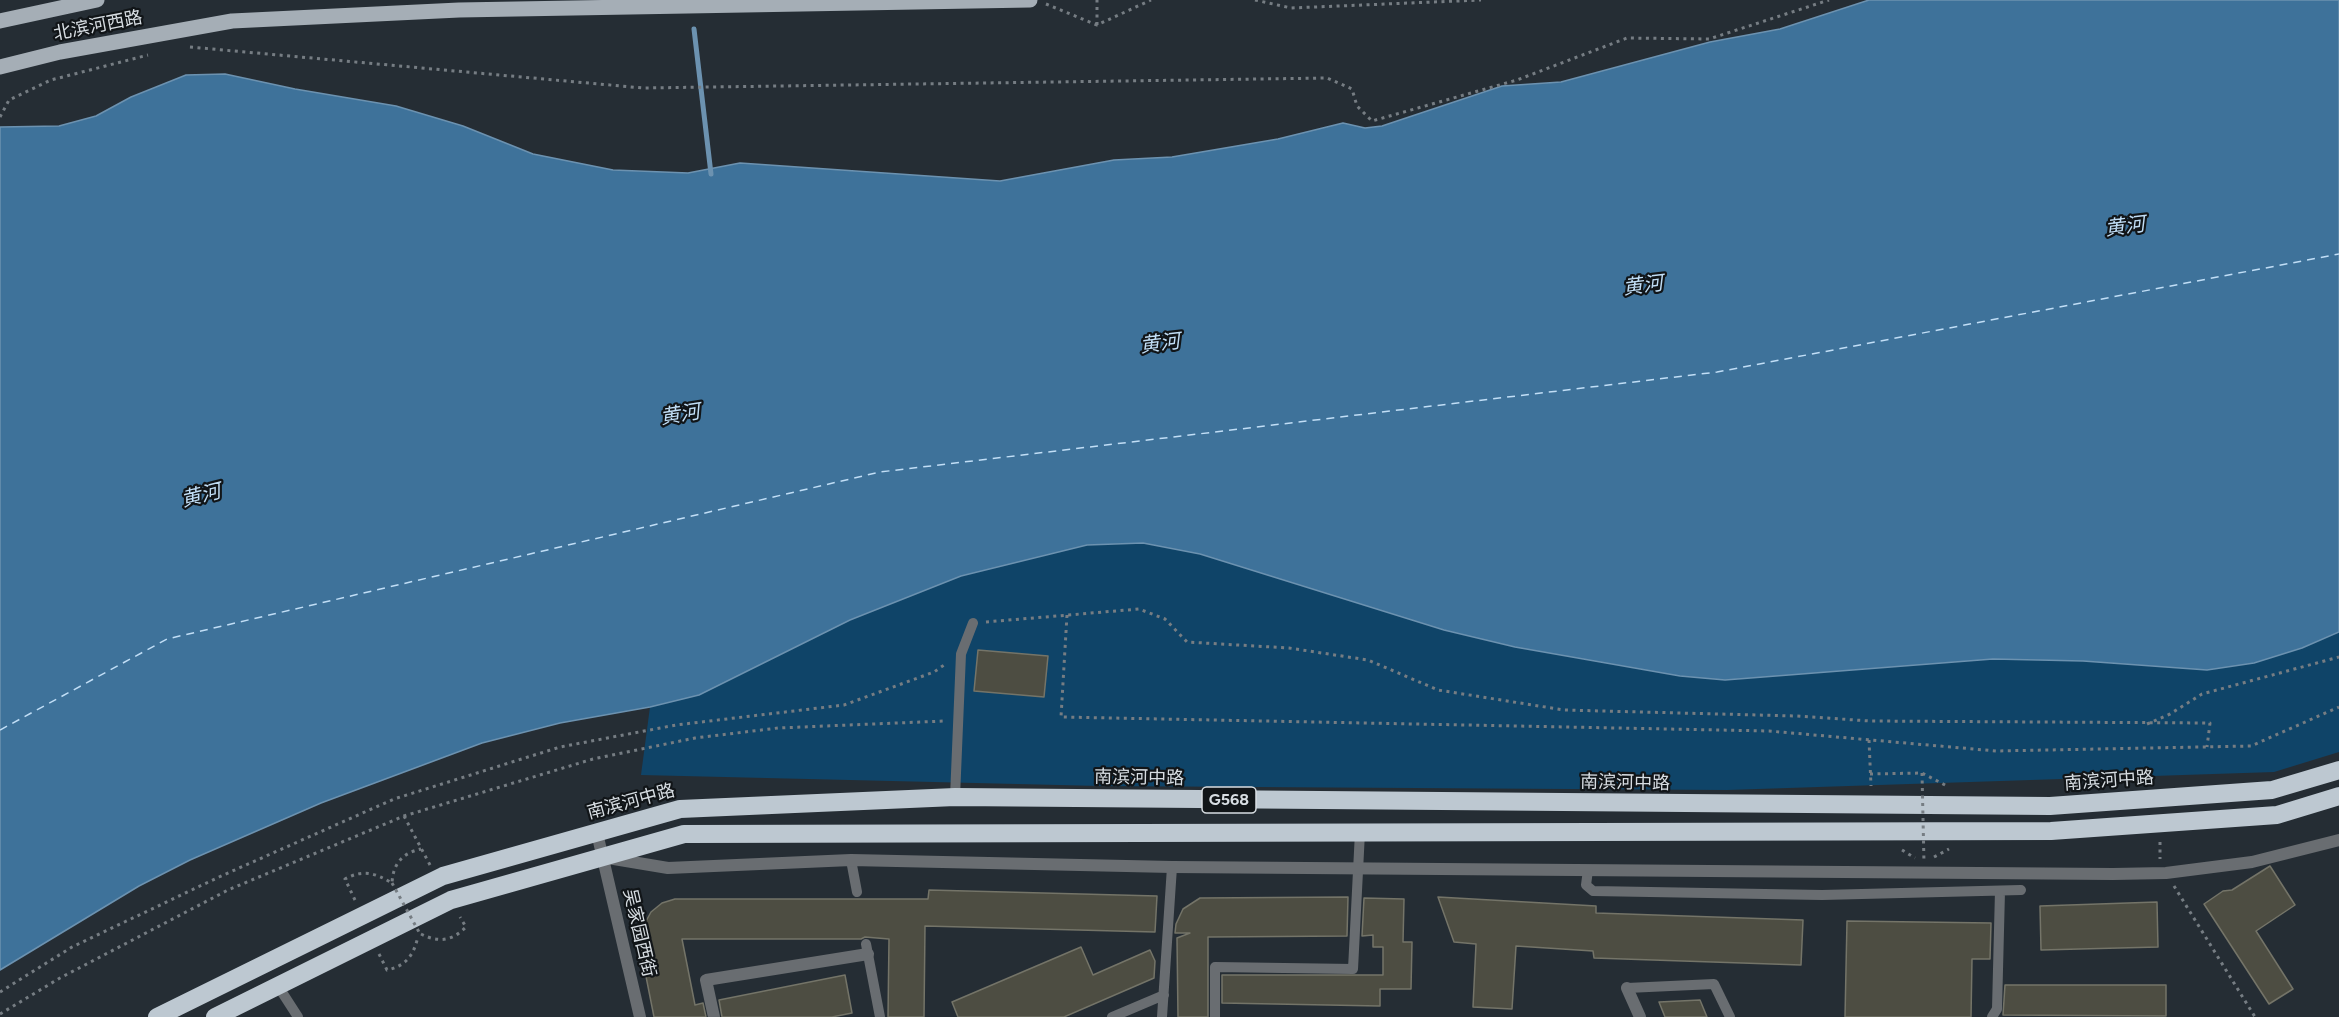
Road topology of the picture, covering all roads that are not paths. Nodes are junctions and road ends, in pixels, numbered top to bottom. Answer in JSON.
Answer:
{"nodes":[{"id":1,"x":97,"y":0,"type":"edge"},
{"id":2,"x":1030,"y":0,"type":"edge"},
{"id":3,"x":0,"y":21,"type":"edge"},
{"id":4,"x":0,"y":67,"type":"edge"},
{"id":5,"x":972,"y":623,"type":"road end"},
{"id":6,"x":2339,"y":770,"type":"edge"},
{"id":7,"x":2339,"y":796,"type":"edge"},
{"id":8,"x":956,"y":797,"type":"junction"},
{"id":9,"x":1360,"y":831,"type":"junction"},
{"id":10,"x":597,"y":833,"type":"junction"},
{"id":11,"x":2339,"y":840,"type":"edge"},
{"id":12,"x":604,"y":857,"type":"junction"},
{"id":13,"x":851,"y":860,"type":"junction"},
{"id":14,"x":1172,"y":867,"type":"junction"},
{"id":15,"x":1359,"y":868,"type":"junction"},
{"id":16,"x":1588,"y":870,"type":"junction"},
{"id":17,"x":2000,"y":891,"type":"junction"},
{"id":18,"x":2021,"y":891,"type":"dead end"},
{"id":19,"x":857,"y":892,"type":"dead end"},
{"id":20,"x":867,"y":949,"type":"joint"},
{"id":21,"x":278,"y":986,"type":"junction"},
{"id":22,"x":1627,"y":988,"type":"joint"},
{"id":23,"x":1164,"y":995,"type":"junction"},
{"id":24,"x":157,"y":1017,"type":"edge"},
{"id":25,"x":215,"y":1017,"type":"edge"},
{"id":26,"x":298,"y":1017,"type":"edge"},
{"id":27,"x":640,"y":1017,"type":"edge"},
{"id":28,"x":714,"y":1017,"type":"edge"},
{"id":29,"x":880,"y":1017,"type":"edge"},
{"id":30,"x":1112,"y":1017,"type":"edge"},
{"id":31,"x":1162,"y":1017,"type":"edge"},
{"id":32,"x":1215,"y":1017,"type":"edge"},
{"id":33,"x":1640,"y":1017,"type":"edge"},
{"id":34,"x":1730,"y":1017,"type":"edge"},
{"id":35,"x":1992,"y":1017,"type":"edge"}],
"edges":[{"from":1,"to":3,"type":"main road","name":"北滨河西路"},
{"from":2,"to":4,"type":"main road","name":"北滨河西路"},
{"from":5,"to":8,"type":"lane"},
{"from":6,"to":8,"type":"highway","name":"南滨河中路","number":"G568"},
{"from":7,"to":9,"type":"highway","number":"G568"},
{"from":8,"to":10,"type":"highway","name":"南滨河中路","number":"G568"},
{"from":9,"to":12,"type":"highway","number":"G568"},
{"from":9,"to":15,"type":"lane"},
{"from":10,"to":12,"type":"street","name":"吴家园西街"},
{"from":10,"to":24,"type":"highway","name":"南滨河中路","number":"G568"},
{"from":11,"to":16,"type":"street"},
{"from":12,"to":13,"type":"street"},
{"from":12,"to":21,"type":"highway","number":"G568"},
{"from":12,"to":27,"type":"street","name":"吴家园西街"},
{"from":13,"to":14,"type":"street"},
{"from":13,"to":19,"type":"lane"},
{"from":14,"to":15,"type":"street"},
{"from":14,"to":23,"type":"lane"},
{"from":15,"to":16,"type":"street"},
{"from":15,"to":32,"type":"lane"},
{"from":16,"to":17,"type":"lane"},
{"from":17,"to":18,"type":"lane"},
{"from":17,"to":35,"type":"lane"},
{"from":20,"to":28,"type":"street"},
{"from":20,"to":29,"type":"lane"},
{"from":21,"to":25,"type":"highway","number":"G568"},
{"from":21,"to":26,"type":"lane"},
{"from":22,"to":33,"type":"street"},
{"from":22,"to":34,"type":"lane"},
{"from":23,"to":30,"type":"lane"},
{"from":23,"to":31,"type":"lane"}]}
